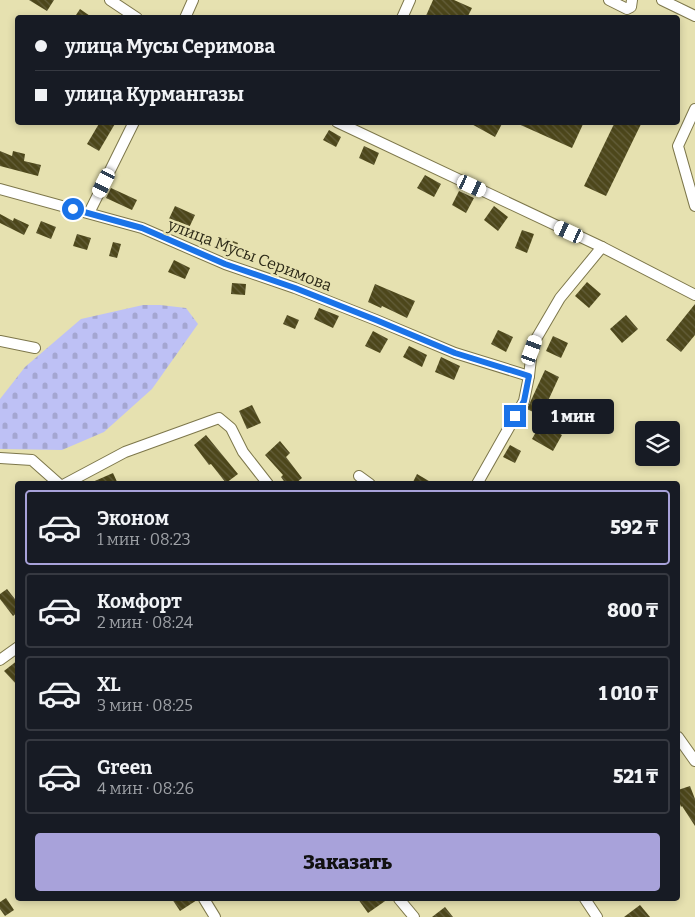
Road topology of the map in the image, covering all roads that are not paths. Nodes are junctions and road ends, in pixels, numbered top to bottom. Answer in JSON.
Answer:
{"nodes":[{"id":1,"x":110,"y":0,"type":"edge"},
{"id":2,"x":193,"y":0,"type":"edge"},
{"id":3,"x":410,"y":0,"type":"edge"},
{"id":4,"x":609,"y":0,"type":"edge"},
{"id":5,"x":632,"y":0,"type":"edge"},
{"id":6,"x":662,"y":0,"type":"edge"},
{"id":7,"x":132,"y":15,"type":"edge"},
{"id":8,"x":186,"y":15,"type":"edge"},
{"id":9,"x":403,"y":15,"type":"edge"},
{"id":10,"x":695,"y":16,"type":"edge"},
{"id":11,"x":695,"y":109,"type":"edge"},
{"id":12,"x":133,"y":125,"type":"edge"},
{"id":13,"x":351,"y":126,"type":"edge"},
{"id":14,"x":0,"y":188,"type":"edge"},
{"id":15,"x":695,"y":206,"type":"edge"},
{"id":16,"x":89,"y":213,"type":"junction"},
{"id":17,"x":602,"y":247,"type":"junction"},
{"id":18,"x":695,"y":295,"type":"edge"},
{"id":19,"x":0,"y":341,"type":"edge"},
{"id":20,"x":35,"y":348,"type":"dead end"},
{"id":21,"x":529,"y":376,"type":"junction"},
{"id":22,"x":0,"y":458,"type":"edge"},
{"id":23,"x":359,"y":476,"type":"dead end"},
{"id":24,"x":56,"y":481,"type":"edge"},
{"id":25,"x":72,"y":481,"type":"edge"},
{"id":26,"x":266,"y":481,"type":"edge"},
{"id":27,"x":366,"y":481,"type":"edge"},
{"id":28,"x":479,"y":481,"type":"edge"},
{"id":29,"x":15,"y":649,"type":"edge"},
{"id":30,"x":0,"y":660,"type":"edge"},
{"id":31,"x":680,"y":740,"type":"edge"},
{"id":32,"x":695,"y":761,"type":"edge"},
{"id":33,"x":205,"y":901,"type":"edge"},
{"id":34,"x":401,"y":901,"type":"edge"},
{"id":35,"x":586,"y":901,"type":"edge"},
{"id":36,"x":214,"y":917,"type":"edge"},
{"id":37,"x":414,"y":917,"type":"edge"},
{"id":38,"x":597,"y":917,"type":"edge"}],
"edges":[{"from":1,"to":7,"type":"street"},
{"from":2,"to":8,"type":"street"},
{"from":3,"to":9,"type":"street"},
{"from":4,"to":5,"type":"street"},
{"from":6,"to":10,"type":"street"},
{"from":11,"to":15,"type":"street"},
{"from":12,"to":16,"type":"street"},
{"from":13,"to":17,"type":"street"},
{"from":14,"to":16,"type":"street","name":"улица Мусы Серимова"},
{"from":16,"to":21,"type":"street","name":"улица Мусы Серимова"},
{"from":17,"to":18,"type":"street"},
{"from":17,"to":21,"type":"street"},
{"from":19,"to":20,"type":"street"},
{"from":21,"to":28,"type":"street"},
{"from":22,"to":24,"type":"street"},
{"from":23,"to":27,"type":"street"},
{"from":25,"to":26,"type":"street"},
{"from":29,"to":30,"type":"street"},
{"from":31,"to":32,"type":"street"},
{"from":33,"to":36,"type":"street"},
{"from":34,"to":37,"type":"street"},
{"from":35,"to":38,"type":"street"}]}
